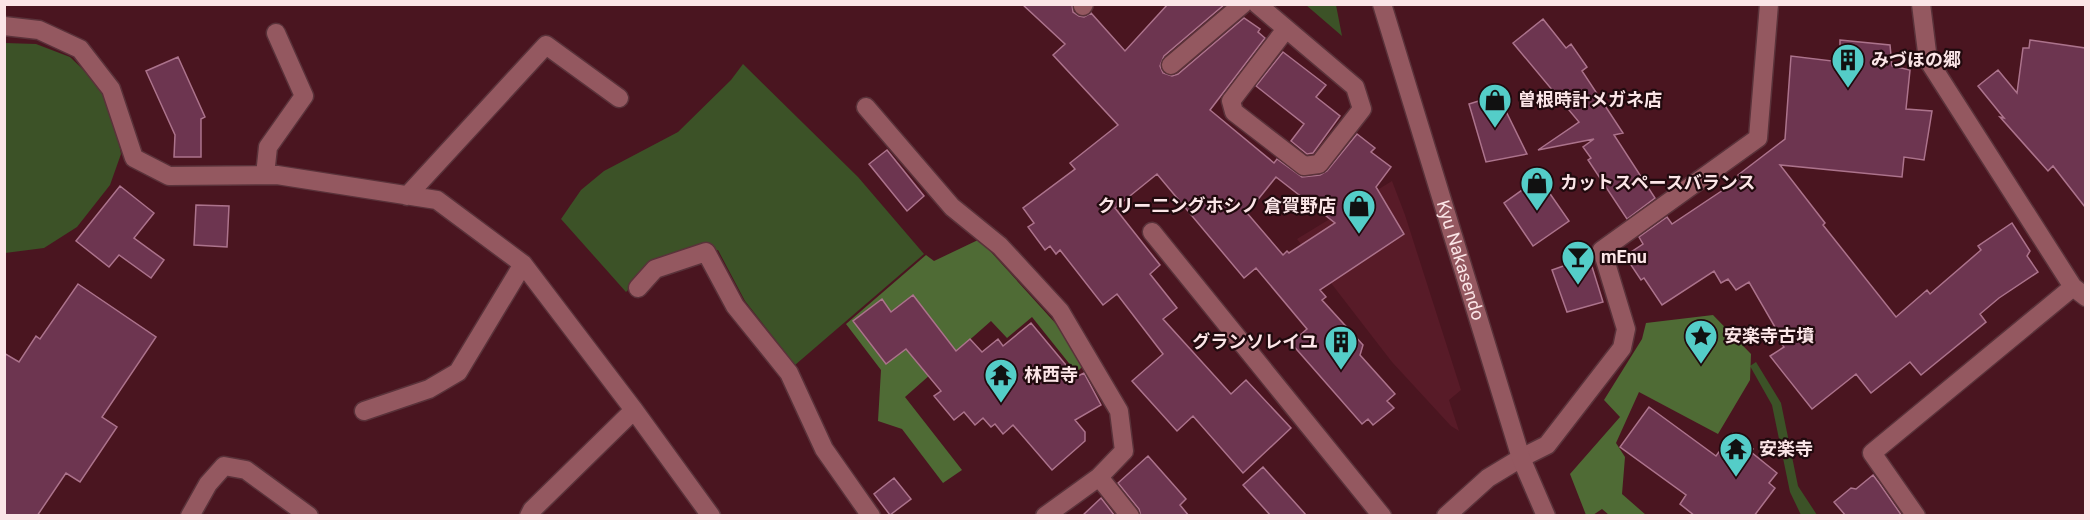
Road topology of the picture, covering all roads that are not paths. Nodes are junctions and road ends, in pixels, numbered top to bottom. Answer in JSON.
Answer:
{"nodes":[{"id":1,"x":1243,"y":4,"type":"edge"},
{"id":2,"x":1257,"y":4,"type":"edge"},
{"id":3,"x":1382,"y":4,"type":"edge"},
{"id":4,"x":1769,"y":4,"type":"edge"},
{"id":5,"x":1921,"y":4,"type":"edge"},
{"id":6,"x":4,"y":26,"type":"edge"},
{"id":7,"x":1286,"y":29,"type":"junction"},
{"id":8,"x":276,"y":33,"type":"dead end"},
{"id":9,"x":1171,"y":65,"type":"dead end"},
{"id":10,"x":619,"y":98,"type":"dead end"},
{"id":11,"x":866,"y":107,"type":"dead end"},
{"id":12,"x":265,"y":176,"type":"junction"},
{"id":13,"x":407,"y":195,"type":"junction"},
{"id":14,"x":1152,"y":232,"type":"dead end"},
{"id":15,"x":523,"y":264,"type":"junction"},
{"id":16,"x":638,"y":288,"type":"dead end"},
{"id":17,"x":2079,"y":292,"type":"edge"},
{"id":18,"x":634,"y":410,"type":"junction"},
{"id":19,"x":364,"y":411,"type":"dead end"},
{"id":20,"x":1521,"y":458,"type":"junction"},
{"id":21,"x":1099,"y":477,"type":"junction"},
{"id":22,"x":190,"y":516,"type":"edge"},
{"id":23,"x":309,"y":516,"type":"edge"},
{"id":24,"x":529,"y":516,"type":"edge"},
{"id":25,"x":711,"y":516,"type":"edge"},
{"id":26,"x":871,"y":516,"type":"edge"},
{"id":27,"x":1044,"y":516,"type":"edge"},
{"id":28,"x":1130,"y":516,"type":"edge"},
{"id":29,"x":1382,"y":516,"type":"edge"},
{"id":30,"x":1446,"y":516,"type":"edge"},
{"id":31,"x":1546,"y":516,"type":"edge"},
{"id":32,"x":1916,"y":516,"type":"edge"}],
"edges":[{"from":1,"to":9,"type":"street"},
{"from":2,"to":7,"type":"street"},
{"from":3,"to":20,"type":"street","name":"Kyu Nakasendo"},
{"from":4,"to":20,"type":"street"},
{"from":5,"to":17,"type":"street"},
{"from":6,"to":12,"type":"street"},
{"from":7,"to":7,"type":"street"},
{"from":8,"to":12,"type":"street"},
{"from":10,"to":13,"type":"street"},
{"from":11,"to":21,"type":"street"},
{"from":12,"to":13,"type":"street"},
{"from":13,"to":15,"type":"street"},
{"from":14,"to":29,"type":"street"},
{"from":15,"to":18,"type":"street"},
{"from":15,"to":19,"type":"street"},
{"from":16,"to":26,"type":"street"},
{"from":17,"to":32,"type":"street"},
{"from":18,"to":24,"type":"street"},
{"from":18,"to":25,"type":"street"},
{"from":20,"to":30,"type":"street"},
{"from":20,"to":31,"type":"street","name":"Kyu Nakasendo"},
{"from":21,"to":27,"type":"street"},
{"from":21,"to":28,"type":"street"},
{"from":22,"to":23,"type":"street"}]}
